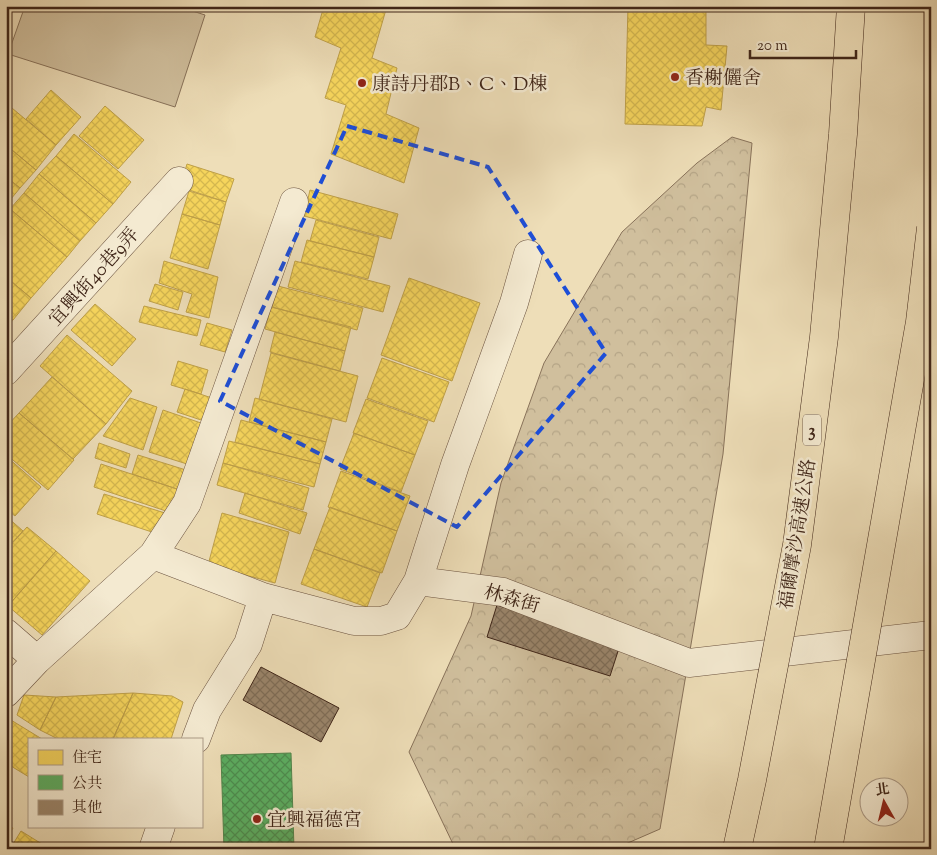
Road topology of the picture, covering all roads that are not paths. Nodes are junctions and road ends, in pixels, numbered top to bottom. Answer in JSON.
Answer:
{"nodes":[{"id":1,"x":850,"y":6,"type":"edge"},
{"id":2,"x":179,"y":181,"type":"dead end"},
{"id":3,"x":294,"y":202,"type":"dead end"},
{"id":4,"x":931,"y":228,"type":"edge"},
{"id":5,"x":528,"y":254,"type":"dead end"},
{"id":6,"x":6,"y":371,"type":"edge"},
{"id":7,"x":153,"y":555,"type":"junction"},
{"id":8,"x":418,"y":580,"type":"junction"},
{"id":9,"x":263,"y":597,"type":"junction"},
{"id":10,"x":6,"y":633,"type":"edge"},
{"id":11,"x":931,"y":636,"type":"edge"},
{"id":12,"x":37,"y":660,"type":"junction"},
{"id":13,"x":6,"y":693,"type":"edge"},
{"id":14,"x":196,"y":738,"type":"edge"},
{"id":15,"x":160,"y":828,"type":"edge"},
{"id":16,"x":152,"y":849,"type":"edge"},
{"id":17,"x":737,"y":849,"type":"edge"},
{"id":18,"x":828,"y":849,"type":"edge"}],
"edges":[{"from":1,"to":17,"type":"highway","name":"福爾摩沙高速公路","number":"3","bridge":true},
{"from":2,"to":6,"type":"street","name":"宜興街40巷9弄"},
{"from":3,"to":7,"type":"street"},
{"from":4,"to":18,"type":"highway","bridge":true},
{"from":5,"to":8,"type":"street"},
{"from":7,"to":9,"type":"street"},
{"from":7,"to":12,"type":"street"},
{"from":8,"to":9,"type":"street"},
{"from":8,"to":11,"type":"street","name":"林森街"},
{"from":9,"to":14,"type":"street"},
{"from":10,"to":12,"type":"street"},
{"from":12,"to":13,"type":"street"},
{"from":15,"to":16,"type":"street"}]}
